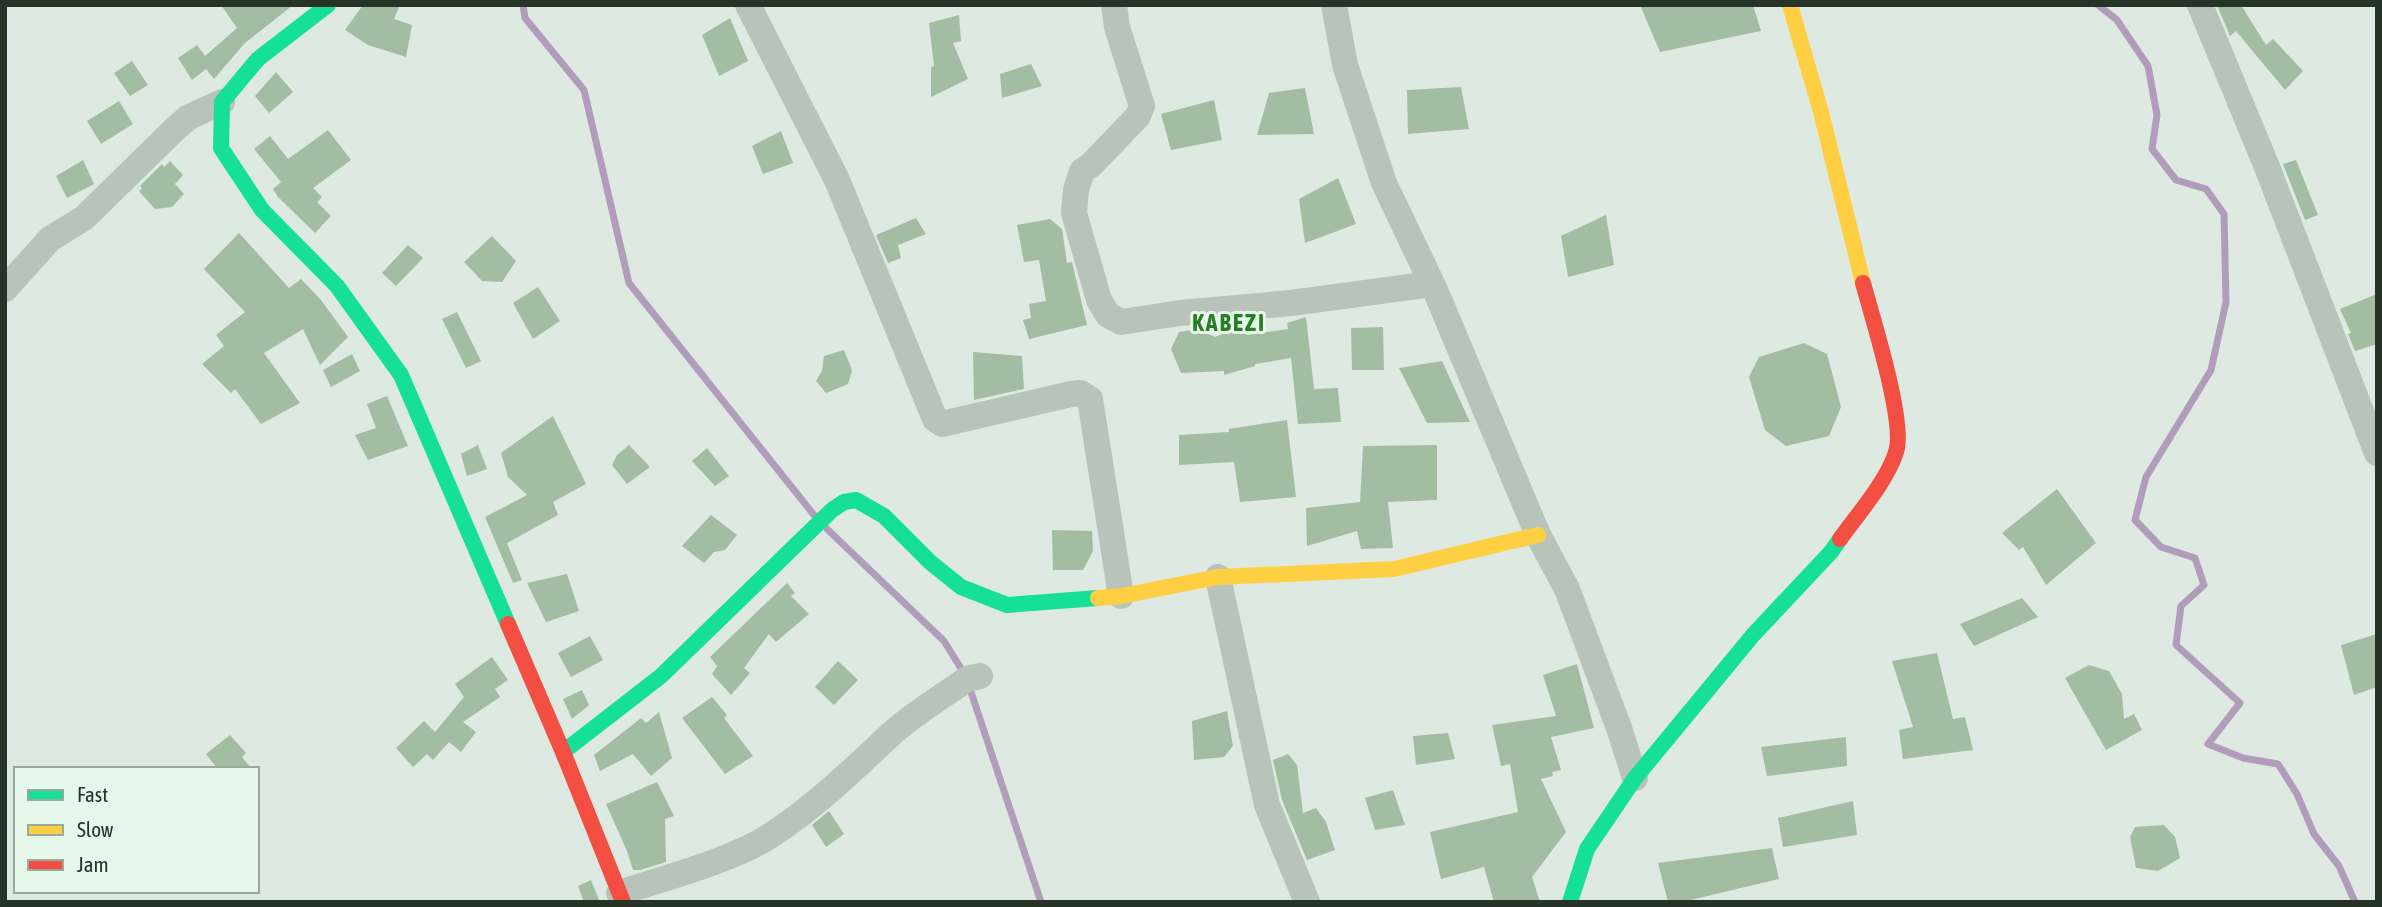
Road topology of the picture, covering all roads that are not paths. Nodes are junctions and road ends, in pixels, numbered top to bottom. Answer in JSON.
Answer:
{"nodes":[{"id":1,"x":328,"y":5,"type":"edge"},
{"id":2,"x":748,"y":5,"type":"edge"},
{"id":3,"x":1114,"y":5,"type":"edge"},
{"id":4,"x":1334,"y":5,"type":"edge"},
{"id":5,"x":1790,"y":5,"type":"edge"},
{"id":6,"x":2200,"y":5,"type":"edge"},
{"id":7,"x":222,"y":102,"type":"junction"},
{"id":8,"x":1432,"y":284,"type":"junction"},
{"id":9,"x":5,"y":289,"type":"edge"},
{"id":10,"x":2377,"y":453,"type":"edge"},
{"id":11,"x":1538,"y":535,"type":"junction"},
{"id":12,"x":1218,"y":577,"type":"junction"},
{"id":13,"x":1121,"y":596,"type":"junction"},
{"id":14,"x":980,"y":676,"type":"dead end"},
{"id":15,"x":563,"y":752,"type":"junction"},
{"id":16,"x":1635,"y":778,"type":"junction"},
{"id":17,"x":621,"y":897,"type":"edge"},
{"id":18,"x":1307,"y":902,"type":"edge"},
{"id":19,"x":1570,"y":902,"type":"edge"}],
"edges":[{"from":1,"to":7,"type":"street"},
{"from":2,"to":13,"type":"street"},
{"from":3,"to":8,"type":"street"},
{"from":4,"to":8,"type":"street"},
{"from":5,"to":16,"type":"street"},
{"from":6,"to":10,"type":"street"},
{"from":7,"to":9,"type":"street"},
{"from":7,"to":15,"type":"street"},
{"from":8,"to":11,"type":"street"},
{"from":11,"to":12,"type":"street"},
{"from":11,"to":16,"type":"street"},
{"from":12,"to":13,"type":"street"},
{"from":12,"to":18,"type":"street"},
{"from":13,"to":15,"type":"street"},
{"from":14,"to":17,"type":"street"},
{"from":15,"to":17,"type":"street"},
{"from":16,"to":19,"type":"street"}]}
